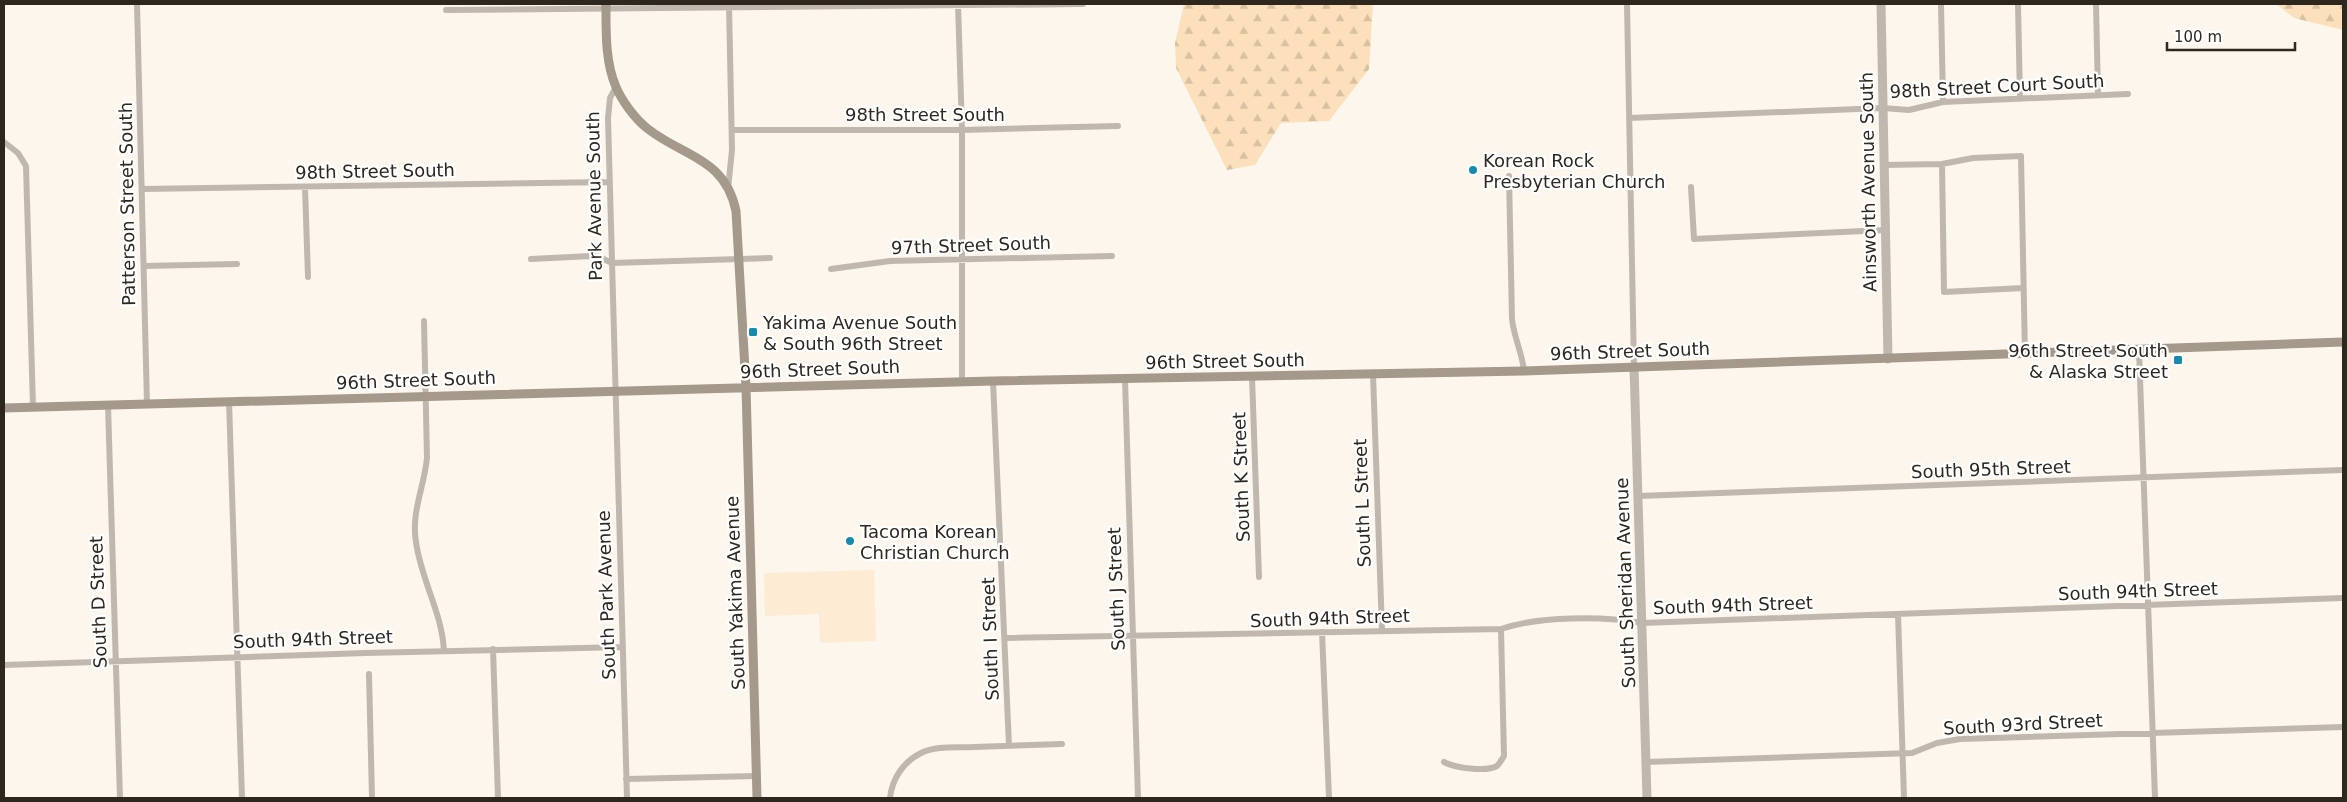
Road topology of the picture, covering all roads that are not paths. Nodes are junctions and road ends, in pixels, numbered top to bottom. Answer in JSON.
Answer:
{"nodes":[{"id":1,"x":137,"y":4,"type":"edge"},
{"id":2,"x":958,"y":4,"type":"edge"},
{"id":3,"x":1083,"y":4,"type":"edge"},
{"id":4,"x":1627,"y":4,"type":"edge"},
{"id":5,"x":1881,"y":4,"type":"edge"},
{"id":6,"x":1942,"y":4,"type":"edge"},
{"id":7,"x":2018,"y":4,"type":"edge"},
{"id":8,"x":2096,"y":4,"type":"edge"},
{"id":9,"x":729,"y":6,"type":"edge"},
{"id":10,"x":606,"y":7,"type":"edge"},
{"id":11,"x":446,"y":10,"type":"dead end"},
{"id":12,"x":616,"y":87,"type":"junction"},
{"id":13,"x":2128,"y":94,"type":"dead end"},
{"id":14,"x":2098,"y":95,"type":"junction"},
{"id":15,"x":2020,"y":99,"type":"junction"},
{"id":16,"x":1943,"y":102,"type":"junction"},
{"id":17,"x":1883,"y":108,"type":"junction"},
{"id":18,"x":1629,"y":118,"type":"junction"},
{"id":19,"x":1118,"y":126,"type":"dead end"},
{"id":20,"x":732,"y":130,"type":"junction"},
{"id":21,"x":962,"y":130,"type":"junction"},
{"id":22,"x":4,"y":142,"type":"edge"},
{"id":23,"x":1942,"y":164,"type":"junction"},
{"id":24,"x":1884,"y":166,"type":"junction"},
{"id":25,"x":1509,"y":176,"type":"dead end"},
{"id":26,"x":609,"y":182,"type":"junction"},
{"id":27,"x":305,"y":187,"type":"junction"},
{"id":28,"x":1691,"y":188,"type":"dead end"},
{"id":29,"x":728,"y":189,"type":"junction"},
{"id":30,"x":142,"y":190,"type":"junction"},
{"id":31,"x":1885,"y":230,"type":"junction"},
{"id":32,"x":1112,"y":256,"type":"dead end"},
{"id":33,"x":770,"y":258,"type":"dead end"},
{"id":34,"x":531,"y":259,"type":"dead end"},
{"id":35,"x":739,"y":259,"type":"junction"},
{"id":36,"x":962,"y":260,"type":"junction"},
{"id":37,"x":612,"y":263,"type":"junction"},
{"id":38,"x":237,"y":264,"type":"dead end"},
{"id":39,"x":144,"y":266,"type":"junction"},
{"id":40,"x":831,"y":269,"type":"dead end"},
{"id":41,"x":308,"y":277,"type":"dead end"},
{"id":42,"x":2023,"y":288,"type":"junction"},
{"id":43,"x":424,"y":321,"type":"dead end"},
{"id":44,"x":2343,"y":342,"type":"edge"},
{"id":45,"x":2139,"y":350,"type":"junction"},
{"id":46,"x":2024,"y":355,"type":"junction"},
{"id":47,"x":1888,"y":359,"type":"junction"},
{"id":48,"x":1634,"y":368,"type":"junction"},
{"id":49,"x":1524,"y":371,"type":"junction"},
{"id":50,"x":1373,"y":374,"type":"junction"},
{"id":51,"x":1252,"y":376,"type":"junction"},
{"id":52,"x":1125,"y":379,"type":"junction"},
{"id":53,"x":993,"y":381,"type":"junction"},
{"id":54,"x":962,"y":382,"type":"junction"},
{"id":55,"x":746,"y":388,"type":"junction"},
{"id":56,"x":614,"y":391,"type":"junction"},
{"id":57,"x":427,"y":396,"type":"junction"},
{"id":58,"x":229,"y":401,"type":"junction"},
{"id":59,"x":147,"y":404,"type":"junction"},
{"id":60,"x":108,"y":405,"type":"junction"},
{"id":61,"x":33,"y":407,"type":"junction"},
{"id":62,"x":4,"y":408,"type":"edge"},
{"id":63,"x":2343,"y":470,"type":"edge"},
{"id":64,"x":2143,"y":478,"type":"junction"},
{"id":65,"x":1639,"y":496,"type":"junction"},
{"id":66,"x":1260,"y":577,"type":"dead end"},
{"id":67,"x":2343,"y":598,"type":"edge"},
{"id":68,"x":2147,"y":606,"type":"junction"},
{"id":69,"x":1898,"y":614,"type":"junction"},
{"id":70,"x":1642,"y":623,"type":"junction"},
{"id":71,"x":1502,"y":629,"type":"junction"},
{"id":72,"x":1382,"y":630,"type":"junction"},
{"id":73,"x":1322,"y":632,"type":"junction"},
{"id":74,"x":1132,"y":636,"type":"junction"},
{"id":75,"x":1006,"y":638,"type":"junction"},
{"id":76,"x":623,"y":647,"type":"junction"},
{"id":77,"x":493,"y":649,"type":"junction"},
{"id":78,"x":444,"y":651,"type":"junction"},
{"id":79,"x":238,"y":656,"type":"junction"},
{"id":80,"x":115,"y":662,"type":"junction"},
{"id":81,"x":4,"y":665,"type":"edge"},
{"id":82,"x":369,"y":674,"type":"dead end"},
{"id":83,"x":2343,"y":727,"type":"edge"},
{"id":84,"x":2153,"y":734,"type":"junction"},
{"id":85,"x":1062,"y":744,"type":"dead end"},
{"id":86,"x":1009,"y":746,"type":"junction"},
{"id":87,"x":1903,"y":753,"type":"junction"},
{"id":88,"x":1444,"y":762,"type":"dead end"},
{"id":89,"x":1646,"y":762,"type":"junction"},
{"id":90,"x":756,"y":776,"type":"junction"},
{"id":91,"x":626,"y":779,"type":"junction"},
{"id":92,"x":120,"y":798,"type":"edge"},
{"id":93,"x":242,"y":798,"type":"edge"},
{"id":94,"x":372,"y":798,"type":"edge"},
{"id":95,"x":498,"y":798,"type":"edge"},
{"id":96,"x":627,"y":798,"type":"edge"},
{"id":97,"x":757,"y":798,"type":"edge"},
{"id":98,"x":890,"y":798,"type":"edge"},
{"id":99,"x":1138,"y":798,"type":"edge"},
{"id":100,"x":1329,"y":798,"type":"edge"},
{"id":101,"x":1647,"y":798,"type":"edge"},
{"id":102,"x":1904,"y":798,"type":"edge"},
{"id":103,"x":2155,"y":798,"type":"edge"}],
"edges":[{"from":1,"to":30,"type":"street","name":"Patterson Street South"},
{"from":2,"to":3,"type":"street"},
{"from":2,"to":9,"type":"street"},
{"from":2,"to":21,"type":"street"},
{"from":4,"to":18,"type":"street"},
{"from":5,"to":17,"type":"street","name":"Ainsworth Avenue South"},
{"from":6,"to":16,"type":"street"},
{"from":7,"to":15,"type":"street"},
{"from":8,"to":14,"type":"street"},
{"from":9,"to":10,"type":"street"},
{"from":9,"to":20,"type":"street"},
{"from":10,"to":11,"type":"street"},
{"from":10,"to":12,"type":"main road"},
{"from":12,"to":26,"type":"street","name":"Park Avenue South"},
{"from":12,"to":29,"type":"main road","name":"South Yakima Avenue"},
{"from":13,"to":14,"type":"street","name":"98th Street Court South"},
{"from":14,"to":15,"type":"street","name":"98th Street Court South"},
{"from":15,"to":16,"type":"street","name":"98th Street Court South"},
{"from":16,"to":17,"type":"street","name":"98th Street Court South"},
{"from":17,"to":18,"type":"street","name":"98th Street Court South"},
{"from":17,"to":24,"type":"street","name":"Ainsworth Avenue South"},
{"from":18,"to":48,"type":"street"},
{"from":19,"to":21,"type":"street","name":"98th Street South"},
{"from":20,"to":21,"type":"street","name":"98th Street South"},
{"from":20,"to":29,"type":"street"},
{"from":21,"to":36,"type":"street"},
{"from":22,"to":61,"type":"street"},
{"from":23,"to":24,"type":"street"},
{"from":23,"to":42,"type":"street"},
{"from":23,"to":42,"type":"street"},
{"from":24,"to":31,"type":"street","name":"Ainsworth Avenue South"},
{"from":25,"to":49,"type":"street"},
{"from":26,"to":27,"type":"street","name":"98th Street South"},
{"from":26,"to":37,"type":"street","name":"Park Avenue South"},
{"from":27,"to":30,"type":"street","name":"98th Street South"},
{"from":27,"to":41,"type":"street"},
{"from":28,"to":31,"type":"street"},
{"from":29,"to":35,"type":"main road","name":"South Yakima Avenue"},
{"from":30,"to":39,"type":"street","name":"Patterson Street South"},
{"from":31,"to":47,"type":"street","name":"Ainsworth Avenue South"},
{"from":32,"to":36,"type":"street","name":"97th Street South"},
{"from":33,"to":35,"type":"street"},
{"from":34,"to":37,"type":"street"},
{"from":35,"to":37,"type":"street"},
{"from":35,"to":55,"type":"main road","name":"South Yakima Avenue"},
{"from":36,"to":40,"type":"street","name":"97th Street South"},
{"from":36,"to":54,"type":"street"},
{"from":37,"to":56,"type":"street","name":"Park Avenue South"},
{"from":38,"to":39,"type":"street"},
{"from":39,"to":59,"type":"street","name":"Patterson Street South"},
{"from":42,"to":46,"type":"street"},
{"from":43,"to":57,"type":"street"},
{"from":44,"to":45,"type":"main road","name":"96th Street South"},
{"from":45,"to":46,"type":"main road","name":"96th Street South"},
{"from":45,"to":64,"type":"street"},
{"from":46,"to":47,"type":"main road","name":"96th Street South"},
{"from":47,"to":48,"type":"main road","name":"96th Street South"},
{"from":48,"to":49,"type":"main road","name":"96th Street South"},
{"from":48,"to":65,"type":"street","name":"South Sheridan Avenue"},
{"from":49,"to":50,"type":"main road","name":"96th Street South"},
{"from":50,"to":51,"type":"main road","name":"96th Street South"},
{"from":50,"to":72,"type":"street","name":"South L Street"},
{"from":51,"to":52,"type":"main road","name":"96th Street South"},
{"from":51,"to":66,"type":"street","name":"South K Street"},
{"from":52,"to":53,"type":"main road","name":"96th Street South"},
{"from":52,"to":74,"type":"street","name":"South J Street"},
{"from":53,"to":54,"type":"main road","name":"96th Street South"},
{"from":53,"to":75,"type":"street","name":"South I Street"},
{"from":54,"to":55,"type":"main road","name":"96th Street South"},
{"from":55,"to":56,"type":"main road","name":"96th Street South"},
{"from":55,"to":90,"type":"main road","name":"South Yakima Avenue"},
{"from":56,"to":57,"type":"main road","name":"96th Street South"},
{"from":56,"to":76,"type":"street","name":"South Park Avenue"},
{"from":57,"to":58,"type":"main road","name":"96th Street South"},
{"from":57,"to":78,"type":"street"},
{"from":58,"to":59,"type":"main road","name":"96th Street South"},
{"from":58,"to":79,"type":"street"},
{"from":59,"to":60,"type":"main road","name":"96th Street South"},
{"from":60,"to":61,"type":"main road","name":"96th Street South"},
{"from":60,"to":80,"type":"street","name":"South D Street"},
{"from":61,"to":62,"type":"main road","name":"96th Street South"},
{"from":63,"to":64,"type":"street","name":"South 95th Street"},
{"from":64,"to":65,"type":"street","name":"South 95th Street"},
{"from":64,"to":68,"type":"street"},
{"from":65,"to":70,"type":"street","name":"South Sheridan Avenue"},
{"from":67,"to":68,"type":"street","name":"South 94th Street"},
{"from":68,"to":69,"type":"street","name":"South 94th Street"},
{"from":68,"to":84,"type":"street"},
{"from":69,"to":70,"type":"street","name":"South 94th Street"},
{"from":69,"to":87,"type":"street"},
{"from":70,"to":71,"type":"street","name":"South 94th Street"},
{"from":70,"to":89,"type":"street","name":"South Sheridan Avenue"},
{"from":71,"to":72,"type":"street","name":"South 94th Street"},
{"from":71,"to":88,"type":"street"},
{"from":72,"to":73,"type":"street","name":"South 94th Street"},
{"from":73,"to":74,"type":"street","name":"South 94th Street"},
{"from":73,"to":100,"type":"street"},
{"from":74,"to":75,"type":"street","name":"South 94th Street"},
{"from":74,"to":99,"type":"street","name":"South J Street"},
{"from":75,"to":86,"type":"street","name":"South I Street"},
{"from":76,"to":77,"type":"street","name":"South 94th Street"},
{"from":76,"to":91,"type":"street","name":"South Park Avenue"},
{"from":77,"to":78,"type":"street","name":"South 94th Street"},
{"from":77,"to":95,"type":"street"},
{"from":78,"to":79,"type":"street","name":"South 94th Street"},
{"from":79,"to":80,"type":"street","name":"South 94th Street"},
{"from":79,"to":93,"type":"street"},
{"from":80,"to":81,"type":"street","name":"South 94th Street"},
{"from":80,"to":92,"type":"street","name":"South D Street"},
{"from":82,"to":94,"type":"street"},
{"from":83,"to":84,"type":"street","name":"South 93rd Street"},
{"from":84,"to":87,"type":"street","name":"South 93rd Street"},
{"from":84,"to":103,"type":"street"},
{"from":85,"to":86,"type":"street"},
{"from":86,"to":98,"type":"street"},
{"from":87,"to":89,"type":"street","name":"South 93rd Street"},
{"from":87,"to":102,"type":"street"},
{"from":89,"to":101,"type":"street","name":"South Sheridan Avenue"},
{"from":90,"to":91,"type":"street"},
{"from":90,"to":97,"type":"main road","name":"South Yakima Avenue"},
{"from":91,"to":96,"type":"street","name":"South Park Avenue"}]}
